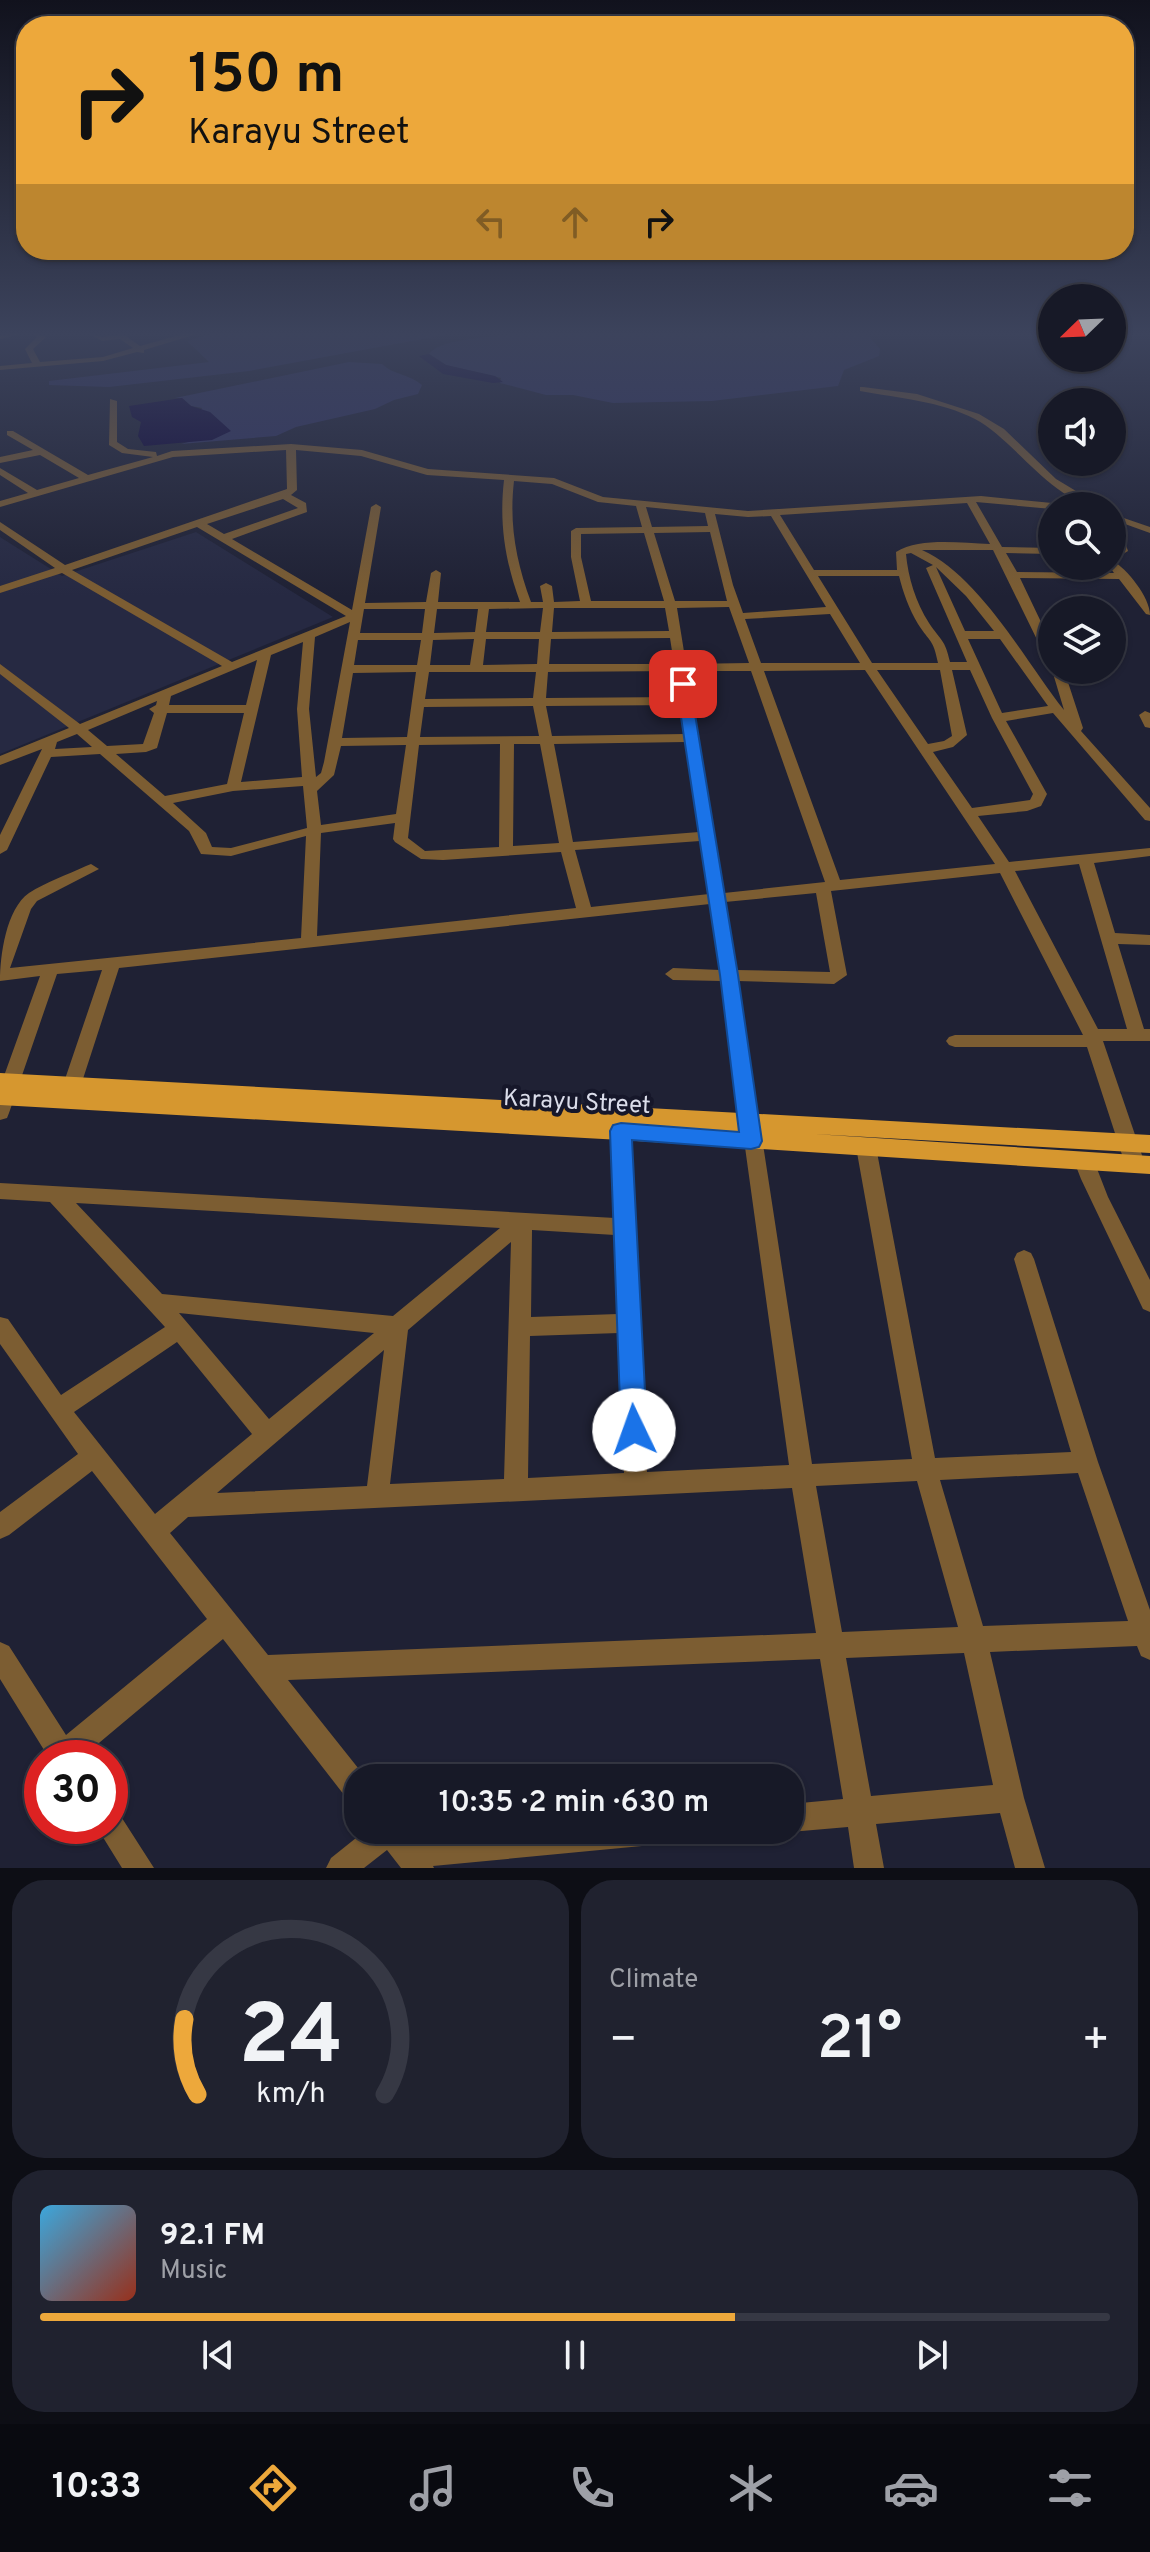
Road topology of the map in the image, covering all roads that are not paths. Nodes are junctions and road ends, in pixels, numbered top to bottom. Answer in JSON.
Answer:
{"nodes":[{"id":1,"x":113,"y":421,"type":"edge"},
{"id":2,"x":985,"y":421,"type":"edge"},
{"id":3,"x":10,"y":433,"type":"dead end"},
{"id":4,"x":291,"y":447,"type":"junction"},
{"id":5,"x":39,"y":452,"type":"junction"},
{"id":6,"x":163,"y":455,"type":"junction"},
{"id":7,"x":0,"y":460,"type":"edge"},
{"id":8,"x":0,"y":471,"type":"edge"},
{"id":9,"x":86,"y":478,"type":"junction"},
{"id":10,"x":509,"y":479,"type":"junction"},
{"id":11,"x":1072,"y":492,"type":"edge"},
{"id":12,"x":35,"y":493,"type":"junction"},
{"id":13,"x":284,"y":495,"type":"junction"},
{"id":14,"x":970,"y":500,"type":"junction"},
{"id":15,"x":0,"y":504,"type":"edge"},
{"id":16,"x":640,"y":504,"type":"junction"},
{"id":17,"x":1038,"y":505,"type":"edge"},
{"id":18,"x":376,"y":507,"type":"dead end"},
{"id":19,"x":710,"y":512,"type":"junction"},
{"id":20,"x":774,"y":513,"type":"junction"},
{"id":21,"x":1126,"y":521,"type":"edge"},
{"id":22,"x":199,"y":524,"type":"junction"},
{"id":23,"x":0,"y":525,"type":"edge"},
{"id":24,"x":648,"y":529,"type":"junction"},
{"id":25,"x":714,"y":529,"type":"junction"},
{"id":26,"x":1150,"y":530,"type":"edge"},
{"id":27,"x":224,"y":538,"type":"junction"},
{"id":28,"x":909,"y":548,"type":"junction"},
{"id":29,"x":998,"y":548,"type":"junction"},
{"id":30,"x":1038,"y":550,"type":"edge"},
{"id":31,"x":938,"y":569,"type":"junction"},
{"id":32,"x":65,"y":570,"type":"junction"},
{"id":33,"x":902,"y":570,"type":"junction"},
{"id":34,"x":436,"y":573,"type":"dead end"},
{"id":35,"x":810,"y":573,"type":"junction"},
{"id":36,"x":1013,"y":575,"type":"junction"},
{"id":37,"x":1038,"y":575,"type":"edge"},
{"id":38,"x":1126,"y":580,"type":"edge"},
{"id":39,"x":546,"y":586,"type":"dead end"},
{"id":40,"x":0,"y":590,"type":"edge"},
{"id":41,"x":670,"y":602,"type":"junction"},
{"id":42,"x":549,"y":603,"type":"junction"},
{"id":43,"x":586,"y":603,"type":"junction"},
{"id":44,"x":484,"y":604,"type":"junction"},
{"id":45,"x":526,"y":604,"type":"junction"},
{"id":46,"x":430,"y":605,"type":"junction"},
{"id":47,"x":736,"y":610,"type":"junction"},
{"id":48,"x":833,"y":610,"type":"junction"},
{"id":49,"x":357,"y":611,"type":"junction"},
{"id":50,"x":1150,"y":612,"type":"edge"},
{"id":51,"x":1038,"y":628,"type":"edge"},
{"id":52,"x":426,"y":634,"type":"junction"},
{"id":53,"x":675,"y":634,"type":"junction"},
{"id":54,"x":480,"y":635,"type":"junction"},
{"id":55,"x":547,"y":635,"type":"junction"},
{"id":56,"x":962,"y":635,"type":"junction"},
{"id":57,"x":1003,"y":635,"type":"junction"},
{"id":58,"x":309,"y":636,"type":"junction"},
{"id":59,"x":352,"y":637,"type":"junction"},
{"id":60,"x":265,"y":654,"type":"junction"},
{"id":61,"x":868,"y":666,"type":"junction"},
{"id":62,"x":946,"y":666,"type":"junction"},
{"id":63,"x":976,"y":666,"type":"junction"},
{"id":64,"x":232,"y":667,"type":"junction"},
{"id":65,"x":542,"y":667,"type":"junction"},
{"id":66,"x":680,"y":667,"type":"junction"},
{"id":67,"x":756,"y":667,"type":"junction"},
{"id":68,"x":0,"y":668,"type":"edge"},
{"id":69,"x":422,"y":668,"type":"junction"},
{"id":70,"x":476,"y":668,"type":"junction"},
{"id":71,"x":346,"y":669,"type":"junction"},
{"id":72,"x":1062,"y":684,"type":"edge"},
{"id":73,"x":685,"y":701,"type":"junction"},
{"id":74,"x":164,"y":702,"type":"junction"},
{"id":75,"x":539,"y":702,"type":"junction"},
{"id":76,"x":417,"y":703,"type":"junction"},
{"id":77,"x":249,"y":709,"type":"junction"},
{"id":78,"x":1056,"y":709,"type":"junction"},
{"id":79,"x":998,"y":718,"type":"junction"},
{"id":80,"x":79,"y":729,"type":"junction"},
{"id":81,"x":1077,"y":734,"type":"junction"},
{"id":82,"x":692,"y":738,"type":"junction"},
{"id":83,"x":507,"y":740,"type":"junction"},
{"id":84,"x":546,"y":740,"type":"junction"},
{"id":85,"x":412,"y":741,"type":"junction"},
{"id":86,"x":335,"y":742,"type":"junction"},
{"id":87,"x":49,"y":746,"type":"junction"},
{"id":88,"x":924,"y":749,"type":"junction"},
{"id":89,"x":103,"y":751,"type":"junction"},
{"id":90,"x":0,"y":761,"type":"edge"},
{"id":91,"x":309,"y":786,"type":"junction"},
{"id":92,"x":233,"y":787,"type":"junction"},
{"id":93,"x":161,"y":801,"type":"junction"},
{"id":94,"x":967,"y":813,"type":"junction"},
{"id":95,"x":1150,"y":817,"type":"edge"},
{"id":96,"x":402,"y":818,"type":"junction"},
{"id":97,"x":314,"y":830,"type":"junction"},
{"id":98,"x":707,"y":836,"type":"junction"},
{"id":99,"x":567,"y":848,"type":"junction"},
{"id":100,"x":0,"y":850,"type":"edge"},
{"id":101,"x":506,"y":852,"type":"junction"},
{"id":102,"x":1150,"y":852,"type":"edge"},
{"id":103,"x":1085,"y":859,"type":"junction"},
{"id":104,"x":1005,"y":867,"type":"junction"},
{"id":105,"x":91,"y":869,"type":"dead end"},
{"id":106,"x":828,"y":886,"type":"junction"},
{"id":107,"x":717,"y":898,"type":"junction"},
{"id":108,"x":585,"y":912,"type":"junction"},
{"id":109,"x":1108,"y":938,"type":"junction"},
{"id":110,"x":1150,"y":940,"type":"edge"},
{"id":111,"x":309,"y":942,"type":"junction"},
{"id":112,"x":112,"y":963,"type":"junction"},
{"id":113,"x":51,"y":969,"type":"junction"},
{"id":114,"x":0,"y":974,"type":"edge"},
{"id":115,"x":673,"y":974,"type":"dead end"},
{"id":116,"x":729,"y":975,"type":"junction"},
{"id":117,"x":1143,"y":1035,"type":"edge"},
{"id":118,"x":1093,"y":1038,"type":"junction"},
{"id":119,"x":955,"y":1041,"type":"dead end"},
{"id":120,"x":72,"y":1085,"type":"junction"},
{"id":121,"x":4,"y":1094,"type":"edge"},
{"id":122,"x":621,"y":1131,"type":"junction"},
{"id":123,"x":750,"y":1132,"type":"junction"},
{"id":124,"x":866,"y":1147,"type":"junction"},
{"id":125,"x":1141,"y":1154,"type":"edge"},
{"id":126,"x":1084,"y":1161,"type":"junction"},
{"id":127,"x":0,"y":1191,"type":"edge"},
{"id":128,"x":56,"y":1195,"type":"junction"},
{"id":129,"x":522,"y":1221,"type":"junction"},
{"id":130,"x":625,"y":1227,"type":"junction"},
{"id":131,"x":1024,"y":1259,"type":"dead end"},
{"id":132,"x":157,"y":1302,"type":"junction"},
{"id":133,"x":1150,"y":1303,"type":"edge"},
{"id":134,"x":629,"y":1323,"type":"junction"},
{"id":135,"x":0,"y":1326,"type":"edge"},
{"id":136,"x":398,"y":1326,"type":"junction"},
{"id":137,"x":521,"y":1327,"type":"junction"},
{"id":138,"x":179,"y":1329,"type":"junction"},
{"id":139,"x":58,"y":1410,"type":"junction"},
{"id":140,"x":268,"y":1435,"type":"junction"},
{"id":141,"x":94,"y":1456,"type":"junction"},
{"id":142,"x":1086,"y":1462,"type":"junction"},
{"id":143,"x":926,"y":1472,"type":"junction"},
{"id":144,"x":802,"y":1476,"type":"junction"},
{"id":145,"x":636,"y":1484,"type":"junction"},
{"id":146,"x":516,"y":1490,"type":"junction"},
{"id":147,"x":377,"y":1497,"type":"junction"},
{"id":148,"x":184,"y":1506,"type":"junction"},
{"id":149,"x":0,"y":1527,"type":"edge"},
{"id":150,"x":154,"y":1531,"type":"junction"},
{"id":151,"x":224,"y":1621,"type":"junction"},
{"id":152,"x":974,"y":1640,"type":"junction"},
{"id":153,"x":1148,"y":1640,"type":"edge"},
{"id":154,"x":830,"y":1645,"type":"junction"},
{"id":155,"x":0,"y":1655,"type":"edge"},
{"id":156,"x":262,"y":1668,"type":"junction"},
{"id":157,"x":53,"y":1740,"type":"edge"},
{"id":158,"x":84,"y":1740,"type":"edge"},
{"id":159,"x":344,"y":1772,"type":"edge"},
{"id":160,"x":1010,"y":1798,"type":"junction"},
{"id":161,"x":859,"y":1812,"type":"junction"},
{"id":162,"x":804,"y":1817,"type":"edge"},
{"id":163,"x":123,"y":1844,"type":"edge"},
{"id":164,"x":551,"y":1844,"type":"edge"},
{"id":165,"x":414,"y":1861,"type":"edge"},
{"id":166,"x":139,"y":1868,"type":"edge"},
{"id":167,"x":341,"y":1868,"type":"edge"},
{"id":168,"x":869,"y":1868,"type":"edge"},
{"id":169,"x":1030,"y":1868,"type":"edge"}],
"edges":[{"from":1,"to":6,"type":"street"},
{"from":2,"to":11,"type":"street"},
{"from":3,"to":5,"type":"street"},
{"from":4,"to":6,"type":"street"},
{"from":4,"to":10,"type":"street"},
{"from":4,"to":13,"type":"street"},
{"from":5,"to":7,"type":"street"},
{"from":5,"to":9,"type":"street"},
{"from":6,"to":9,"type":"street"},
{"from":8,"to":12,"type":"street"},
{"from":9,"to":12,"type":"street"},
{"from":10,"to":16,"type":"street"},
{"from":10,"to":45,"type":"street"},
{"from":12,"to":15,"type":"street"},
{"from":13,"to":22,"type":"street"},
{"from":13,"to":27,"type":"street"},
{"from":14,"to":17,"type":"street"},
{"from":14,"to":20,"type":"street"},
{"from":14,"to":29,"type":"street"},
{"from":16,"to":19,"type":"street"},
{"from":16,"to":24,"type":"street"},
{"from":18,"to":49,"type":"street"},
{"from":19,"to":20,"type":"street"},
{"from":19,"to":25,"type":"street"},
{"from":20,"to":35,"type":"street"},
{"from":21,"to":26,"type":"street"},
{"from":22,"to":27,"type":"street"},
{"from":22,"to":32,"type":"street"},
{"from":23,"to":32,"type":"street"},
{"from":24,"to":25,"type":"street"},
{"from":24,"to":41,"type":"street"},
{"from":24,"to":43,"type":"street"},
{"from":25,"to":47,"type":"street"},
{"from":27,"to":49,"type":"street"},
{"from":28,"to":29,"type":"street"},
{"from":28,"to":31,"type":"street"},
{"from":28,"to":33,"type":"street"},
{"from":29,"to":30,"type":"street"},
{"from":29,"to":36,"type":"street"},
{"from":31,"to":33,"type":"street"},
{"from":31,"to":56,"type":"street"},
{"from":31,"to":57,"type":"street"},
{"from":32,"to":40,"type":"street"},
{"from":32,"to":64,"type":"street"},
{"from":33,"to":35,"type":"street"},
{"from":33,"to":62,"type":"street"},
{"from":34,"to":46,"type":"street"},
{"from":35,"to":48,"type":"street"},
{"from":36,"to":37,"type":"street"},
{"from":36,"to":51,"type":"street"},
{"from":38,"to":50,"type":"street"},
{"from":39,"to":42,"type":"street"},
{"from":41,"to":43,"type":"street"},
{"from":41,"to":47,"type":"street"},
{"from":41,"to":53,"type":"street"},
{"from":42,"to":43,"type":"street"},
{"from":42,"to":45,"type":"street"},
{"from":42,"to":55,"type":"street"},
{"from":44,"to":45,"type":"street"},
{"from":44,"to":46,"type":"street"},
{"from":44,"to":54,"type":"street"},
{"from":46,"to":49,"type":"street"},
{"from":46,"to":52,"type":"street"},
{"from":47,"to":48,"type":"street"},
{"from":47,"to":67,"type":"street"},
{"from":48,"to":61,"type":"street"},
{"from":49,"to":58,"type":"street"},
{"from":49,"to":59,"type":"street"},
{"from":52,"to":54,"type":"street"},
{"from":52,"to":59,"type":"street"},
{"from":52,"to":69,"type":"street"},
{"from":53,"to":55,"type":"street"},
{"from":53,"to":66,"type":"street"},
{"from":54,"to":55,"type":"street"},
{"from":54,"to":70,"type":"street"},
{"from":55,"to":65,"type":"street"},
{"from":56,"to":57,"type":"street"},
{"from":56,"to":63,"type":"street"},
{"from":57,"to":78,"type":"street"},
{"from":58,"to":60,"type":"street"},
{"from":58,"to":91,"type":"street"},
{"from":59,"to":71,"type":"street"},
{"from":60,"to":64,"type":"street"},
{"from":60,"to":77,"type":"street"},
{"from":61,"to":62,"type":"street"},
{"from":61,"to":67,"type":"street"},
{"from":61,"to":88,"type":"street"},
{"from":62,"to":63,"type":"street"},
{"from":62,"to":88,"type":"street"},
{"from":63,"to":79,"type":"street"},
{"from":64,"to":74,"type":"street"},
{"from":65,"to":66,"type":"street"},
{"from":65,"to":70,"type":"street"},
{"from":65,"to":75,"type":"street"},
{"from":66,"to":67,"type":"street"},
{"from":66,"to":73,"type":"street"},
{"from":67,"to":106,"type":"street"},
{"from":68,"to":80,"type":"street"},
{"from":69,"to":70,"type":"street"},
{"from":69,"to":71,"type":"street"},
{"from":69,"to":76,"type":"street"},
{"from":71,"to":86,"type":"street"},
{"from":72,"to":81,"type":"street"},
{"from":73,"to":75,"type":"street"},
{"from":73,"to":82,"type":"street"},
{"from":74,"to":77,"type":"street"},
{"from":74,"to":80,"type":"street"},
{"from":74,"to":89,"type":"street"},
{"from":75,"to":76,"type":"street"},
{"from":75,"to":84,"type":"street"},
{"from":76,"to":85,"type":"street"},
{"from":77,"to":92,"type":"street"},
{"from":78,"to":79,"type":"street"},
{"from":78,"to":81,"type":"street"},
{"from":79,"to":94,"type":"street"},
{"from":80,"to":87,"type":"street"},
{"from":80,"to":89,"type":"street"},
{"from":81,"to":95,"type":"street"},
{"from":82,"to":84,"type":"street"},
{"from":82,"to":98,"type":"street"},
{"from":83,"to":84,"type":"street"},
{"from":83,"to":85,"type":"street"},
{"from":83,"to":101,"type":"street"},
{"from":84,"to":99,"type":"street"},
{"from":85,"to":86,"type":"street"},
{"from":85,"to":96,"type":"street"},
{"from":86,"to":91,"type":"street"},
{"from":87,"to":89,"type":"street"},
{"from":87,"to":90,"type":"street"},
{"from":87,"to":100,"type":"street"},
{"from":88,"to":94,"type":"street"},
{"from":89,"to":93,"type":"street"},
{"from":91,"to":92,"type":"street"},
{"from":91,"to":97,"type":"street"},
{"from":92,"to":93,"type":"street"},
{"from":93,"to":97,"type":"street"},
{"from":94,"to":104,"type":"street"},
{"from":96,"to":97,"type":"street"},
{"from":96,"to":101,"type":"street"},
{"from":97,"to":111,"type":"street"},
{"from":98,"to":99,"type":"street"},
{"from":98,"to":107,"type":"street"},
{"from":99,"to":101,"type":"street"},
{"from":99,"to":108,"type":"street"},
{"from":102,"to":103,"type":"street"},
{"from":103,"to":104,"type":"street"},
{"from":103,"to":109,"type":"street"},
{"from":104,"to":106,"type":"street"},
{"from":104,"to":118,"type":"street"},
{"from":105,"to":114,"type":"street"},
{"from":106,"to":107,"type":"street"},
{"from":106,"to":116,"type":"street"},
{"from":107,"to":108,"type":"street"},
{"from":107,"to":116,"type":"street"},
{"from":108,"to":111,"type":"street"},
{"from":109,"to":110,"type":"street"},
{"from":109,"to":117,"type":"street"},
{"from":111,"to":112,"type":"street"},
{"from":112,"to":113,"type":"street"},
{"from":112,"to":120,"type":"street"},
{"from":113,"to":114,"type":"street"},
{"from":113,"to":121,"type":"street"},
{"from":115,"to":116,"type":"street"},
{"from":116,"to":123,"type":"street"},
{"from":117,"to":118,"type":"street"},
{"from":118,"to":119,"type":"street"},
{"from":118,"to":125,"type":"street"},
{"from":120,"to":121,"type":"main road","name":"Karayu Street"},
{"from":120,"to":123,"type":"main road","name":"Karayu Street"},
{"from":121,"to":122,"type":"main road","name":"Karayu Street"},
{"from":122,"to":123,"type":"main road","name":"Karayu Street"},
{"from":122,"to":130,"type":"street"},
{"from":123,"to":124,"type":"main road","name":"Karayu Street"},
{"from":123,"to":125,"type":"main road","name":"Karayu Street"},
{"from":123,"to":144,"type":"street"},
{"from":124,"to":126,"type":"main road","name":"Karayu Street"},
{"from":124,"to":143,"type":"street"},
{"from":125,"to":126,"type":"main road","name":"Karayu Street"},
{"from":126,"to":133,"type":"street"},
{"from":127,"to":128,"type":"street"},
{"from":128,"to":129,"type":"street"},
{"from":128,"to":132,"type":"street"},
{"from":129,"to":130,"type":"street"},
{"from":129,"to":136,"type":"street"},
{"from":129,"to":137,"type":"street"},
{"from":130,"to":134,"type":"street"},
{"from":131,"to":142,"type":"street"},
{"from":132,"to":136,"type":"street"},
{"from":132,"to":138,"type":"street"},
{"from":134,"to":137,"type":"street"},
{"from":134,"to":145,"type":"street"},
{"from":135,"to":139,"type":"street"},
{"from":136,"to":140,"type":"street"},
{"from":136,"to":147,"type":"street"},
{"from":137,"to":146,"type":"street"},
{"from":138,"to":139,"type":"street"},
{"from":138,"to":140,"type":"street"},
{"from":139,"to":141,"type":"street"},
{"from":140,"to":148,"type":"street"},
{"from":141,"to":149,"type":"street"},
{"from":141,"to":150,"type":"street"},
{"from":142,"to":143,"type":"street"},
{"from":142,"to":153,"type":"street"},
{"from":143,"to":144,"type":"street"},
{"from":143,"to":152,"type":"street"},
{"from":144,"to":145,"type":"street"},
{"from":144,"to":154,"type":"street"},
{"from":145,"to":146,"type":"street"},
{"from":146,"to":147,"type":"street"},
{"from":147,"to":148,"type":"street"},
{"from":148,"to":150,"type":"street"},
{"from":150,"to":151,"type":"street"},
{"from":151,"to":156,"type":"street"},
{"from":151,"to":158,"type":"street"},
{"from":152,"to":153,"type":"street"},
{"from":152,"to":154,"type":"street"},
{"from":152,"to":160,"type":"street"},
{"from":154,"to":156,"type":"street"},
{"from":154,"to":161,"type":"street"},
{"from":155,"to":157,"type":"street"},
{"from":156,"to":159,"type":"street"},
{"from":160,"to":161,"type":"street"},
{"from":160,"to":169,"type":"street"},
{"from":161,"to":162,"type":"street"},
{"from":161,"to":168,"type":"street"},
{"from":163,"to":166,"type":"street"},
{"from":164,"to":165,"type":"street"},
{"from":165,"to":167,"type":"street"}]}
